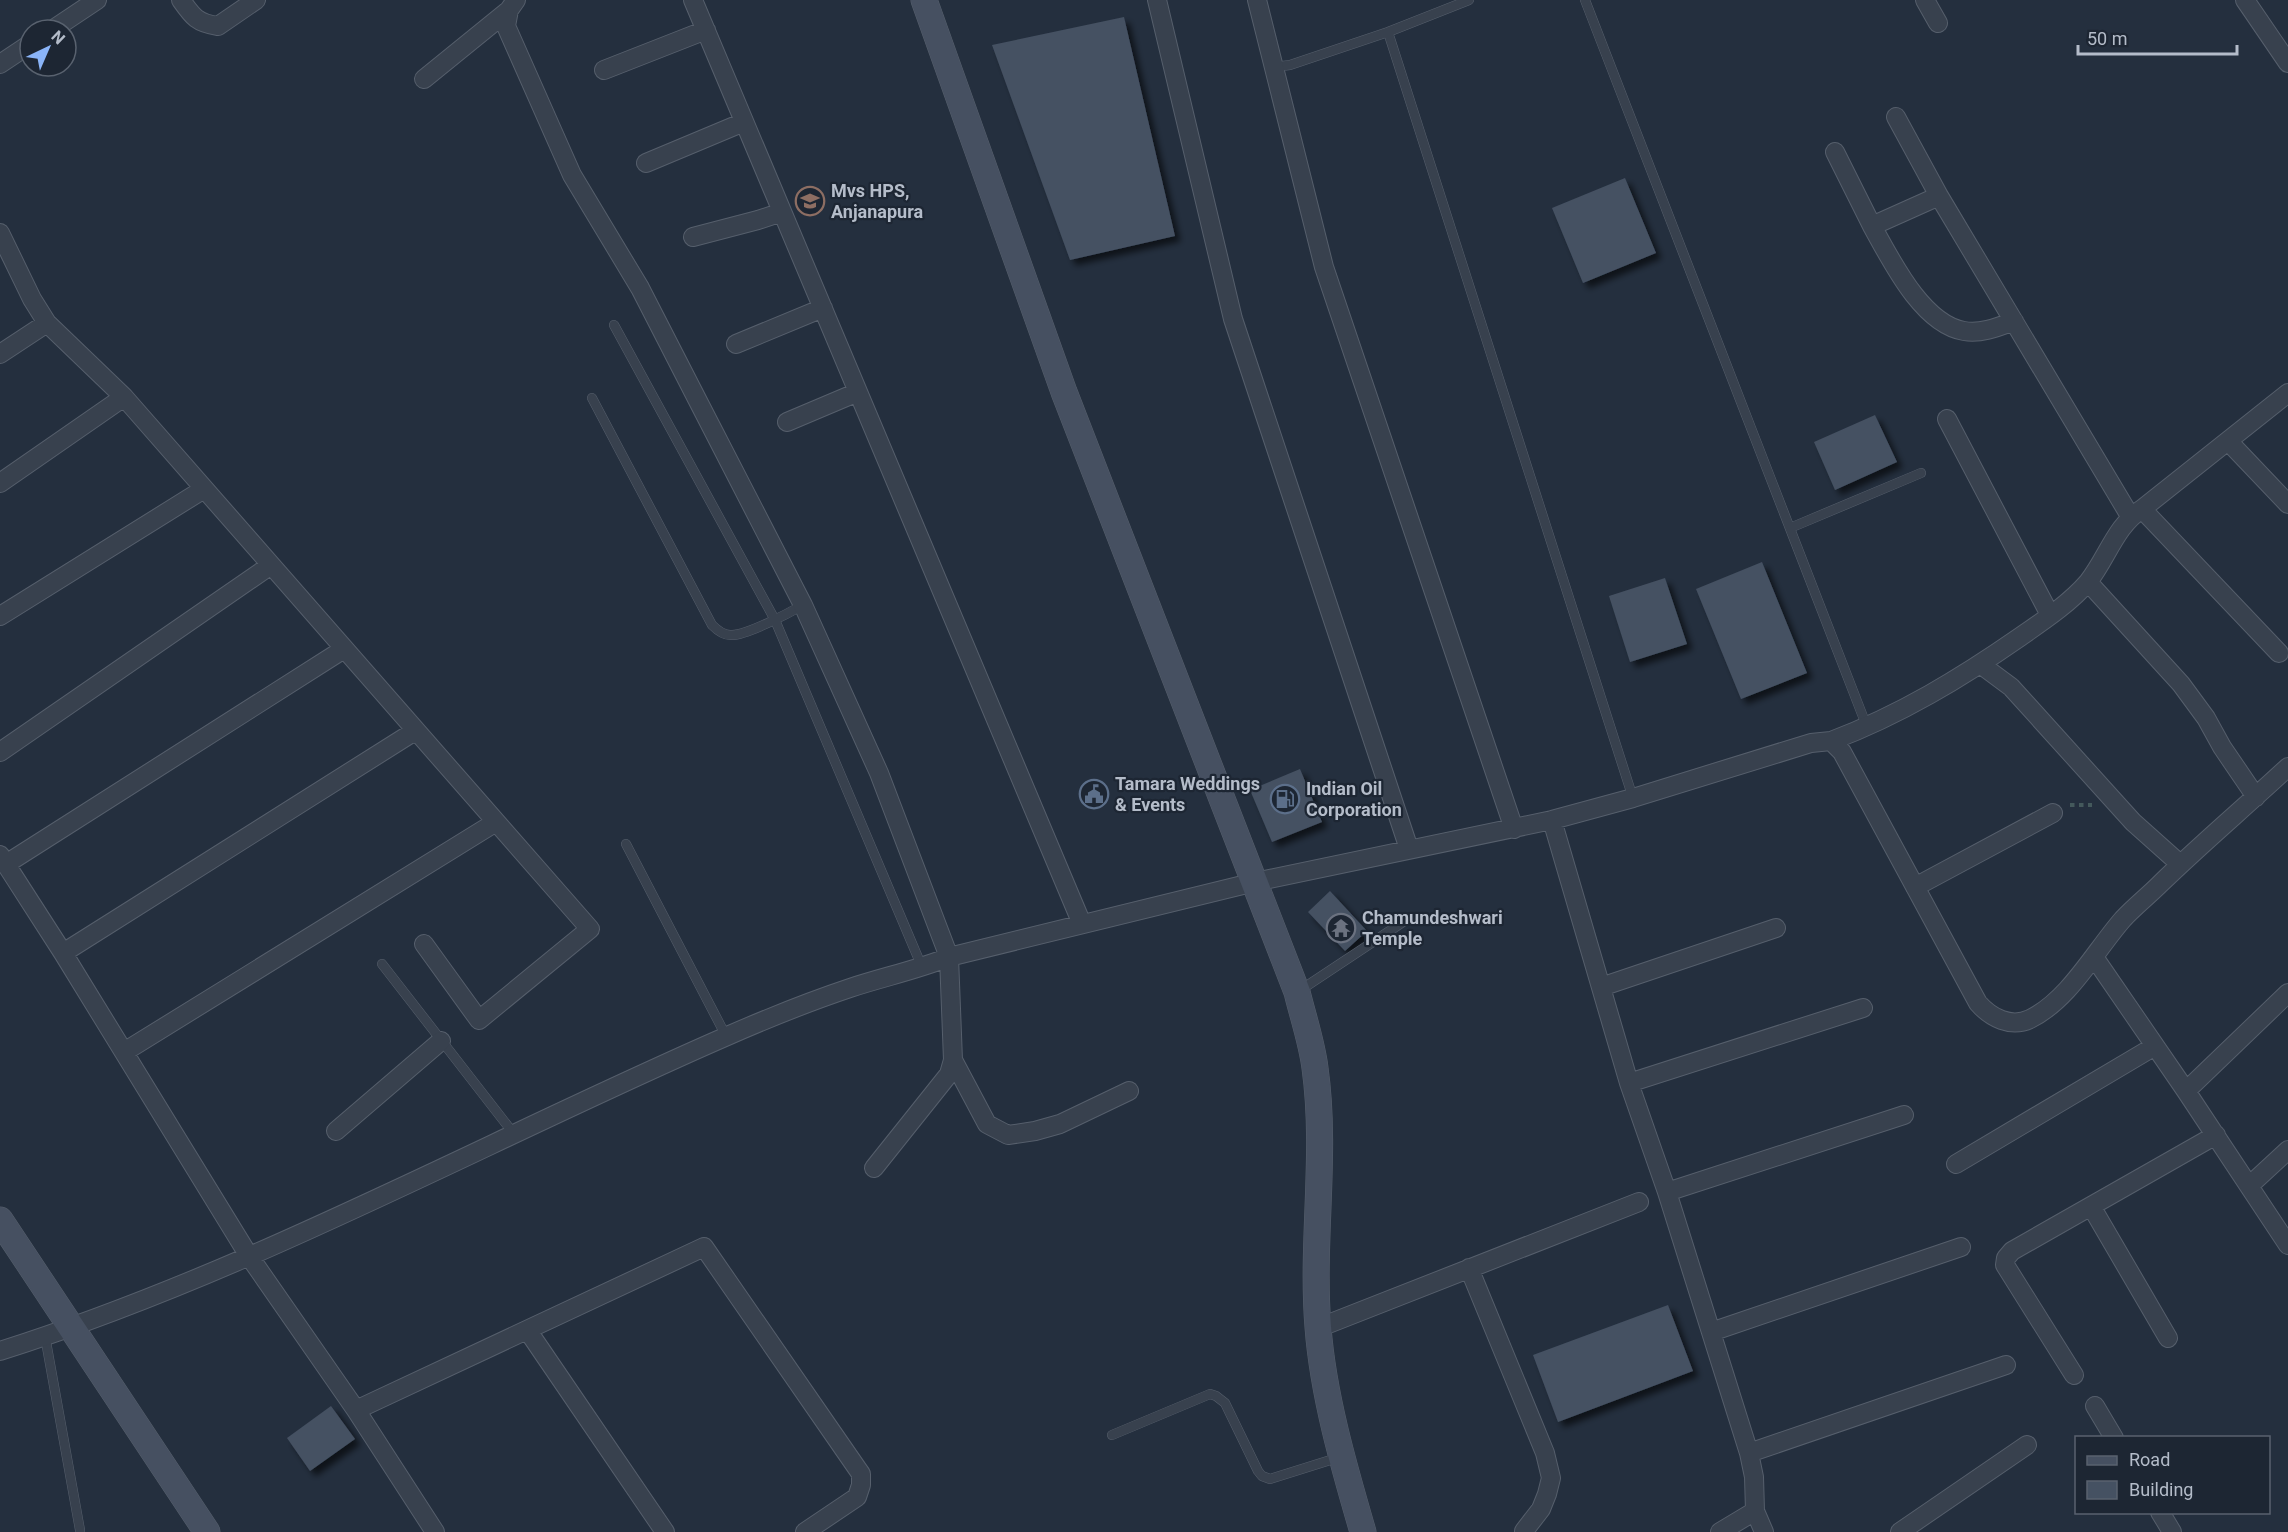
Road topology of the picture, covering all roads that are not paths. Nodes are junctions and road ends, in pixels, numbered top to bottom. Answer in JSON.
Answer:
{"nodes":[{"id":1,"x":97,"y":0,"type":"edge"},
{"id":2,"x":181,"y":0,"type":"edge"},
{"id":3,"x":256,"y":0,"type":"edge"},
{"id":4,"x":693,"y":0,"type":"edge"},
{"id":5,"x":924,"y":0,"type":"edge"},
{"id":6,"x":1157,"y":0,"type":"edge"},
{"id":7,"x":1257,"y":0,"type":"edge"},
{"id":8,"x":1469,"y":0,"type":"edge"},
{"id":9,"x":1586,"y":0,"type":"edge"},
{"id":10,"x":1925,"y":0,"type":"edge"},
{"id":11,"x":2245,"y":0,"type":"edge"},
{"id":12,"x":512,"y":5,"type":"edge"},
{"id":13,"x":70,"y":18,"type":"edge"},
{"id":14,"x":1938,"y":23,"type":"dead end"},
{"id":15,"x":706,"y":30,"type":"junction"},
{"id":16,"x":1388,"y":32,"type":"junction"},
{"id":17,"x":18,"y":52,"type":"edge"},
{"id":18,"x":2288,"y":63,"type":"edge"},
{"id":19,"x":0,"y":64,"type":"edge"},
{"id":20,"x":1274,"y":67,"type":"junction"},
{"id":21,"x":604,"y":70,"type":"dead end"},
{"id":22,"x":424,"y":79,"type":"dead end"},
{"id":23,"x":1896,"y":117,"type":"dead end"},
{"id":24,"x":744,"y":122,"type":"junction"},
{"id":25,"x":1835,"y":152,"type":"dead end"},
{"id":26,"x":646,"y":163,"type":"dead end"},
{"id":27,"x":1940,"y":196,"type":"junction"},
{"id":28,"x":782,"y":212,"type":"junction"},
{"id":29,"x":1872,"y":226,"type":"junction"},
{"id":30,"x":0,"y":233,"type":"edge"},
{"id":31,"x":693,"y":237,"type":"dead end"},
{"id":32,"x":823,"y":308,"type":"junction"},
{"id":33,"x":2014,"y":321,"type":"junction"},
{"id":34,"x":47,"y":323,"type":"junction"},
{"id":35,"x":614,"y":325,"type":"dead end"},
{"id":36,"x":736,"y":344,"type":"dead end"},
{"id":37,"x":0,"y":354,"type":"edge"},
{"id":38,"x":858,"y":392,"type":"junction"},
{"id":39,"x":124,"y":397,"type":"junction"},
{"id":40,"x":592,"y":398,"type":"dead end"},
{"id":41,"x":2286,"y":398,"type":"edge"},
{"id":42,"x":1947,"y":419,"type":"dead end"},
{"id":43,"x":787,"y":422,"type":"dead end"},
{"id":44,"x":2228,"y":441,"type":"junction"},
{"id":45,"x":1921,"y":473,"type":"dead end"},
{"id":46,"x":0,"y":483,"type":"edge"},
{"id":47,"x":204,"y":489,"type":"junction"},
{"id":48,"x":2288,"y":504,"type":"edge"},
{"id":49,"x":2136,"y":513,"type":"junction"},
{"id":50,"x":1790,"y":528,"type":"junction"},
{"id":51,"x":271,"y":565,"type":"junction"},
{"id":52,"x":2088,"y":582,"type":"junction"},
{"id":53,"x":803,"y":605,"type":"junction"},
{"id":54,"x":2050,"y":615,"type":"junction"},
{"id":55,"x":0,"y":616,"type":"edge"},
{"id":56,"x":775,"y":620,"type":"junction"},
{"id":57,"x":344,"y":649,"type":"junction"},
{"id":58,"x":2279,"y":653,"type":"dead end"},
{"id":59,"x":1980,"y":664,"type":"junction"},
{"id":60,"x":1867,"y":728,"type":"junction"},
{"id":61,"x":415,"y":731,"type":"junction"},
{"id":62,"x":1832,"y":741,"type":"junction"},
{"id":63,"x":0,"y":752,"type":"edge"},
{"id":64,"x":2288,"y":767,"type":"edge"},
{"id":65,"x":2256,"y":797,"type":"junction"},
{"id":66,"x":1633,"y":798,"type":"junction"},
{"id":67,"x":2053,"y":813,"type":"road end"},
{"id":68,"x":1552,"y":820,"type":"junction"},
{"id":69,"x":496,"y":822,"type":"junction"},
{"id":70,"x":1514,"y":829,"type":"junction"},
{"id":71,"x":626,"y":844,"type":"dead end"},
{"id":72,"x":1409,"y":849,"type":"junction"},
{"id":73,"x":3,"y":859,"type":"edge"},
{"id":74,"x":2180,"y":864,"type":"junction"},
{"id":75,"x":1255,"y":882,"type":"junction"},
{"id":76,"x":1915,"y":887,"type":"junction"},
{"id":77,"x":1403,"y":922,"type":"dead end"},
{"id":78,"x":1082,"y":924,"type":"junction"},
{"id":79,"x":1776,"y":928,"type":"dead end"},
{"id":80,"x":424,"y":944,"type":"dead end"},
{"id":81,"x":63,"y":953,"type":"junction"},
{"id":82,"x":949,"y":957,"type":"junction"},
{"id":83,"x":2094,"y":957,"type":"junction"},
{"id":84,"x":382,"y":964,"type":"dead end"},
{"id":85,"x":922,"y":968,"type":"junction"},
{"id":86,"x":1601,"y":987,"type":"junction"},
{"id":87,"x":1297,"y":992,"type":"junction"},
{"id":88,"x":2288,"y":993,"type":"edge"},
{"id":89,"x":1863,"y":1008,"type":"dead end"},
{"id":90,"x":726,"y":1036,"type":"junction"},
{"id":91,"x":441,"y":1041,"type":"junction"},
{"id":92,"x":2156,"y":1046,"type":"junction"},
{"id":93,"x":124,"y":1052,"type":"junction"},
{"id":94,"x":953,"y":1060,"type":"junction"},
{"id":95,"x":1629,"y":1083,"type":"junction"},
{"id":96,"x":2186,"y":1090,"type":"junction"},
{"id":97,"x":1129,"y":1091,"type":"dead end"},
{"id":98,"x":1904,"y":1115,"type":"dead end"},
{"id":99,"x":336,"y":1131,"type":"dead end"},
{"id":100,"x":514,"y":1134,"type":"junction"},
{"id":101,"x":2216,"y":1136,"type":"junction"},
{"id":102,"x":2288,"y":1150,"type":"edge"},
{"id":103,"x":1956,"y":1164,"type":"dead end"},
{"id":104,"x":874,"y":1168,"type":"dead end"},
{"id":105,"x":2249,"y":1186,"type":"junction"},
{"id":106,"x":1667,"y":1192,"type":"junction"},
{"id":107,"x":1640,"y":1202,"type":"dead end"},
{"id":108,"x":2091,"y":1206,"type":"junction"},
{"id":109,"x":0,"y":1220,"type":"edge"},
{"id":110,"x":2288,"y":1245,"type":"edge"},
{"id":111,"x":1961,"y":1247,"type":"dead end"},
{"id":112,"x":249,"y":1256,"type":"junction"},
{"id":113,"x":1468,"y":1268,"type":"junction"},
{"id":114,"x":70,"y":1328,"type":"junction"},
{"id":115,"x":1318,"y":1328,"type":"junction"},
{"id":116,"x":528,"y":1330,"type":"junction"},
{"id":117,"x":1711,"y":1332,"type":"junction"},
{"id":118,"x":45,"y":1336,"type":"junction"},
{"id":119,"x":2168,"y":1338,"type":"dead end"},
{"id":120,"x":0,"y":1351,"type":"edge"},
{"id":121,"x":2006,"y":1365,"type":"dead end"},
{"id":122,"x":2074,"y":1375,"type":"dead end"},
{"id":123,"x":2095,"y":1407,"type":"dead end"},
{"id":124,"x":356,"y":1410,"type":"junction"},
{"id":125,"x":1112,"y":1435,"type":"dead end"},
{"id":126,"x":2113,"y":1436,"type":"edge"},
{"id":127,"x":2027,"y":1445,"type":"dead end"},
{"id":128,"x":1749,"y":1453,"type":"junction"},
{"id":129,"x":1343,"y":1456,"type":"junction"},
{"id":130,"x":1755,"y":1511,"type":"junction"},
{"id":131,"x":2161,"y":1514,"type":"edge"},
{"id":132,"x":80,"y":1530,"type":"dead end"},
{"id":133,"x":1524,"y":1531,"type":"edge"},
{"id":134,"x":207,"y":1532,"type":"edge"},
{"id":135,"x":435,"y":1532,"type":"edge"},
{"id":136,"x":665,"y":1532,"type":"edge"},
{"id":137,"x":805,"y":1532,"type":"edge"},
{"id":138,"x":1363,"y":1532,"type":"edge"},
{"id":139,"x":1720,"y":1532,"type":"edge"},
{"id":140,"x":1764,"y":1532,"type":"edge"},
{"id":141,"x":1900,"y":1532,"type":"edge"},
{"id":142,"x":2172,"y":1532,"type":"edge"}],
"edges":[{"from":1,"to":13,"type":"street"},
{"from":2,"to":3,"type":"street"},
{"from":4,"to":15,"type":"street"},
{"from":5,"to":75,"type":"street"},
{"from":6,"to":72,"type":"street"},
{"from":7,"to":20,"type":"street"},
{"from":8,"to":16,"type":"lane"},
{"from":9,"to":50,"type":"lane"},
{"from":10,"to":14,"type":"street"},
{"from":11,"to":18,"type":"street"},
{"from":12,"to":22,"type":"street"},
{"from":12,"to":53,"type":"street"},
{"from":15,"to":21,"type":"street"},
{"from":15,"to":24,"type":"street"},
{"from":16,"to":20,"type":"lane"},
{"from":16,"to":66,"type":"lane"},
{"from":17,"to":19,"type":"street"},
{"from":20,"to":70,"type":"street"},
{"from":23,"to":27,"type":"street"},
{"from":24,"to":26,"type":"street"},
{"from":24,"to":28,"type":"street"},
{"from":25,"to":29,"type":"street"},
{"from":27,"to":29,"type":"street"},
{"from":27,"to":33,"type":"street"},
{"from":28,"to":31,"type":"street"},
{"from":28,"to":32,"type":"street"},
{"from":29,"to":33,"type":"street"},
{"from":30,"to":34,"type":"street"},
{"from":32,"to":36,"type":"street"},
{"from":32,"to":38,"type":"street"},
{"from":33,"to":49,"type":"street"},
{"from":34,"to":37,"type":"street"},
{"from":34,"to":39,"type":"street"},
{"from":35,"to":56,"type":"lane"},
{"from":38,"to":43,"type":"street"},
{"from":38,"to":78,"type":"street"},
{"from":39,"to":46,"type":"street"},
{"from":39,"to":47,"type":"street"},
{"from":40,"to":56,"type":"lane"},
{"from":41,"to":44,"type":"street"},
{"from":42,"to":54,"type":"street"},
{"from":44,"to":48,"type":"street"},
{"from":44,"to":49,"type":"street"},
{"from":45,"to":50,"type":"lane"},
{"from":47,"to":51,"type":"street"},
{"from":47,"to":55,"type":"street"},
{"from":49,"to":52,"type":"street"},
{"from":49,"to":58,"type":"street"},
{"from":50,"to":60,"type":"lane"},
{"from":51,"to":57,"type":"street"},
{"from":51,"to":63,"type":"street"},
{"from":52,"to":54,"type":"street"},
{"from":52,"to":65,"type":"street"},
{"from":53,"to":56,"type":"lane"},
{"from":53,"to":82,"type":"street"},
{"from":54,"to":59,"type":"street"},
{"from":56,"to":85,"type":"lane"},
{"from":57,"to":61,"type":"street"},
{"from":57,"to":73,"type":"street"},
{"from":59,"to":60,"type":"street"},
{"from":59,"to":74,"type":"street"},
{"from":60,"to":62,"type":"street"},
{"from":61,"to":69,"type":"street"},
{"from":61,"to":81,"type":"street"},
{"from":62,"to":66,"type":"street"},
{"from":62,"to":76,"type":"street"},
{"from":64,"to":65,"type":"street"},
{"from":65,"to":74,"type":"street"},
{"from":66,"to":68,"type":"street"},
{"from":67,"to":76,"type":"street"},
{"from":68,"to":70,"type":"street"},
{"from":68,"to":86,"type":"street"},
{"from":69,"to":80,"type":"street"},
{"from":69,"to":93,"type":"street"},
{"from":70,"to":72,"type":"street"},
{"from":71,"to":90,"type":"lane"},
{"from":72,"to":75,"type":"street"},
{"from":73,"to":81,"type":"street"},
{"from":74,"to":83,"type":"street"},
{"from":75,"to":78,"type":"street"},
{"from":75,"to":87,"type":"street"},
{"from":76,"to":83,"type":"street"},
{"from":77,"to":87,"type":"lane"},
{"from":78,"to":82,"type":"street"},
{"from":79,"to":86,"type":"street"},
{"from":81,"to":93,"type":"street"},
{"from":82,"to":85,"type":"street"},
{"from":82,"to":94,"type":"street"},
{"from":83,"to":92,"type":"street"},
{"from":84,"to":91,"type":"lane"},
{"from":85,"to":90,"type":"street"},
{"from":86,"to":95,"type":"street"},
{"from":87,"to":115,"type":"street"},
{"from":88,"to":96,"type":"street"},
{"from":89,"to":95,"type":"street"},
{"from":90,"to":100,"type":"street"},
{"from":91,"to":99,"type":"street"},
{"from":91,"to":100,"type":"lane"},
{"from":92,"to":96,"type":"street"},
{"from":92,"to":103,"type":"street"},
{"from":93,"to":112,"type":"street"},
{"from":94,"to":97,"type":"street"},
{"from":94,"to":104,"type":"street"},
{"from":95,"to":106,"type":"street"},
{"from":96,"to":101,"type":"street"},
{"from":98,"to":106,"type":"street"},
{"from":100,"to":112,"type":"street"},
{"from":101,"to":105,"type":"street"},
{"from":101,"to":108,"type":"street"},
{"from":102,"to":105,"type":"street"},
{"from":105,"to":110,"type":"street"},
{"from":106,"to":117,"type":"street"},
{"from":107,"to":113,"type":"street"},
{"from":108,"to":119,"type":"street"},
{"from":108,"to":122,"type":"street"},
{"from":109,"to":114,"type":"street"},
{"from":111,"to":117,"type":"street"},
{"from":112,"to":114,"type":"street"},
{"from":112,"to":124,"type":"street"},
{"from":113,"to":115,"type":"street"},
{"from":113,"to":133,"type":"street"},
{"from":114,"to":118,"type":"street"},
{"from":114,"to":134,"type":"street"},
{"from":115,"to":129,"type":"street"},
{"from":116,"to":124,"type":"street"},
{"from":116,"to":136,"type":"street"},
{"from":116,"to":137,"type":"street"},
{"from":117,"to":128,"type":"street"},
{"from":118,"to":120,"type":"street"},
{"from":118,"to":132,"type":"lane"},
{"from":121,"to":128,"type":"street"},
{"from":123,"to":126,"type":"street"},
{"from":124,"to":135,"type":"street"},
{"from":125,"to":129,"type":"lane"},
{"from":127,"to":141,"type":"street"},
{"from":128,"to":130,"type":"street"},
{"from":129,"to":138,"type":"street"},
{"from":130,"to":139,"type":"street"},
{"from":130,"to":140,"type":"street"},
{"from":131,"to":142,"type":"street"}]}
